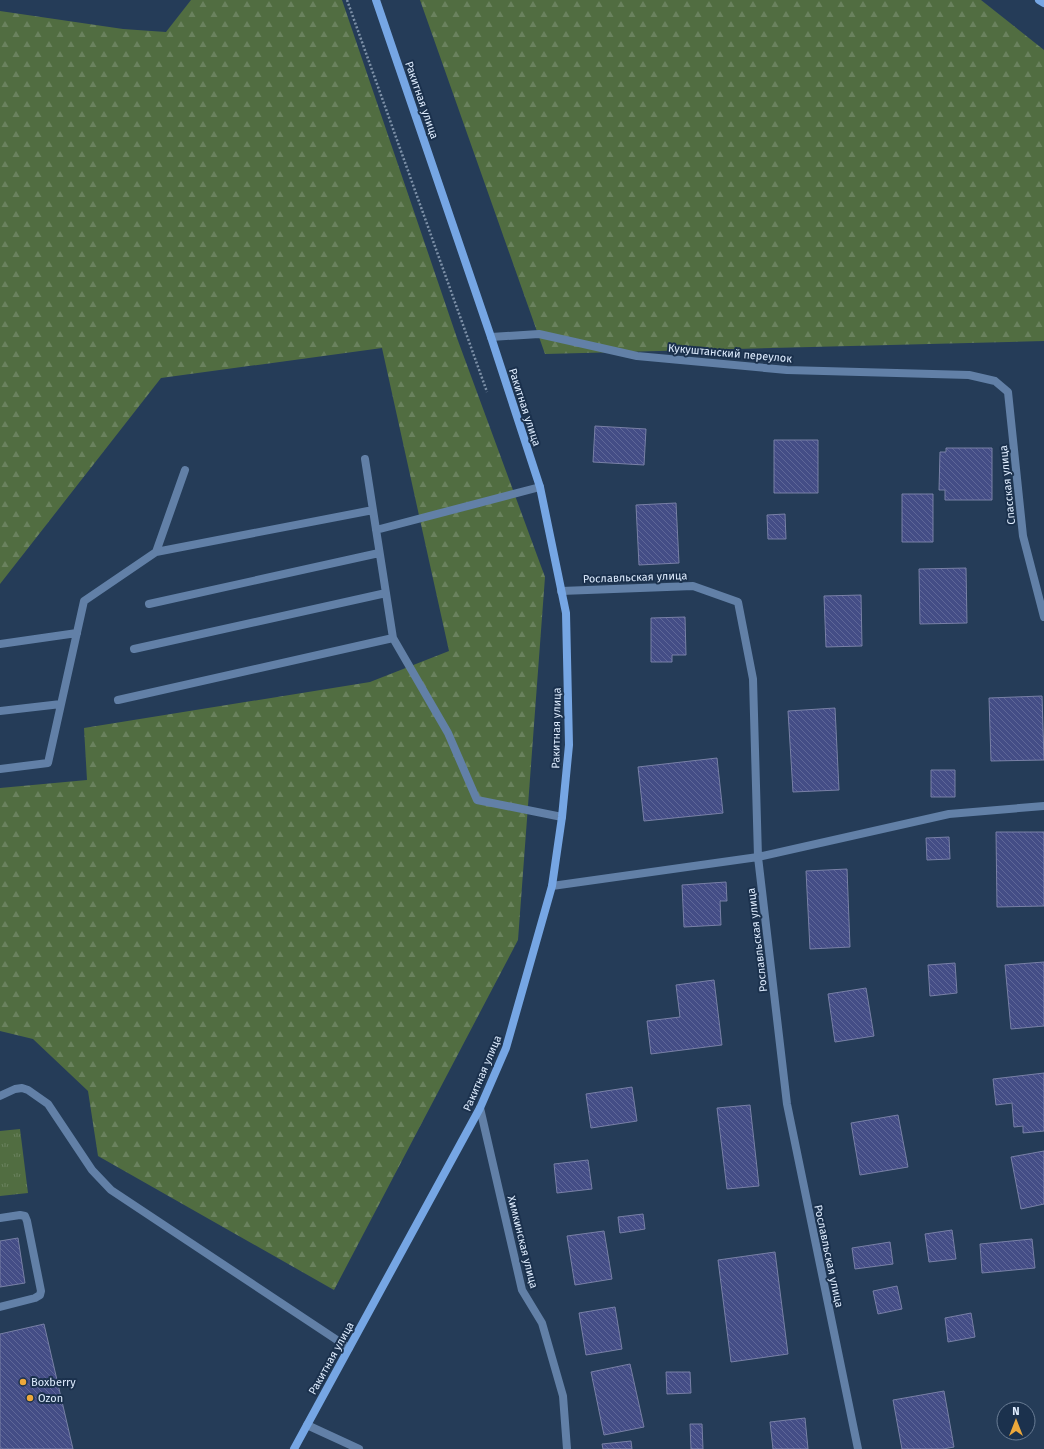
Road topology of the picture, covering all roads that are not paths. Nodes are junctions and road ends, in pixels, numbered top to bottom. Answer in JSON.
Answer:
{"nodes":[{"id":1,"x":376,"y":0,"type":"edge"},
{"id":2,"x":1039,"y":0,"type":"edge"},
{"id":3,"x":1044,"y":3,"type":"edge"},
{"id":4,"x":491,"y":337,"type":"junction"},
{"id":5,"x":969,"y":375,"type":"joint"},
{"id":6,"x":365,"y":459,"type":"dead end"},
{"id":7,"x":185,"y":470,"type":"dead end"},
{"id":8,"x":540,"y":487,"type":"junction"},
{"id":9,"x":373,"y":510,"type":"junction"},
{"id":10,"x":376,"y":530,"type":"junction"},
{"id":11,"x":156,"y":552,"type":"junction"},
{"id":12,"x":379,"y":553,"type":"junction"},
{"id":13,"x":561,"y":591,"type":"junction"},
{"id":14,"x":386,"y":593,"type":"junction"},
{"id":15,"x":149,"y":604,"type":"dead end"},
{"id":16,"x":1044,"y":617,"type":"edge"},
{"id":17,"x":77,"y":633,"type":"junction"},
{"id":18,"x":393,"y":638,"type":"junction"},
{"id":19,"x":0,"y":644,"type":"edge"},
{"id":20,"x":134,"y":649,"type":"dead end"},
{"id":21,"x":118,"y":700,"type":"dead end"},
{"id":22,"x":61,"y":704,"type":"junction"},
{"id":23,"x":0,"y":711,"type":"edge"},
{"id":24,"x":0,"y":769,"type":"edge"},
{"id":25,"x":1044,"y":806,"type":"edge"},
{"id":26,"x":562,"y":817,"type":"junction"},
{"id":27,"x":758,"y":857,"type":"junction"},
{"id":28,"x":552,"y":886,"type":"junction"},
{"id":29,"x":0,"y":1096,"type":"edge"},
{"id":30,"x":480,"y":1108,"type":"junction"},
{"id":31,"x":0,"y":1218,"type":"edge"},
{"id":32,"x":0,"y":1307,"type":"edge"},
{"id":33,"x":349,"y":1348,"type":"junction"},
{"id":34,"x":307,"y":1425,"type":"junction"},
{"id":35,"x":294,"y":1449,"type":"edge"},
{"id":36,"x":359,"y":1449,"type":"edge"},
{"id":37,"x":567,"y":1449,"type":"edge"},
{"id":38,"x":858,"y":1449,"type":"edge"}],
"edges":[{"from":1,"to":4,"type":"street","name":"Ракитная улица"},
{"from":2,"to":3,"type":"street"},
{"from":4,"to":5,"type":"street","name":"Кукуштанский переулок"},
{"from":4,"to":8,"type":"street","name":"Ракитная улица"},
{"from":5,"to":16,"type":"street","name":"Спасская улица"},
{"from":6,"to":9,"type":"street"},
{"from":7,"to":11,"type":"street"},
{"from":8,"to":10,"type":"street"},
{"from":8,"to":13,"type":"street","name":"Ракитная улица"},
{"from":9,"to":10,"type":"street"},
{"from":9,"to":11,"type":"street"},
{"from":10,"to":12,"type":"street"},
{"from":11,"to":17,"type":"street"},
{"from":12,"to":14,"type":"street"},
{"from":12,"to":15,"type":"street"},
{"from":13,"to":26,"type":"street","name":"Ракитная улица"},
{"from":13,"to":27,"type":"street","name":"Рославльская улица"},
{"from":14,"to":18,"type":"street"},
{"from":14,"to":20,"type":"street"},
{"from":17,"to":19,"type":"street"},
{"from":17,"to":22,"type":"street"},
{"from":18,"to":21,"type":"street"},
{"from":18,"to":26,"type":"street"},
{"from":22,"to":23,"type":"street"},
{"from":22,"to":24,"type":"street"},
{"from":25,"to":27,"type":"street"},
{"from":26,"to":28,"type":"street","name":"Ракитная улица"},
{"from":27,"to":28,"type":"street"},
{"from":27,"to":38,"type":"street","name":"Рославльская улица"},
{"from":28,"to":30,"type":"street","name":"Ракитная улица"},
{"from":29,"to":33,"type":"street"},
{"from":30,"to":33,"type":"street","name":"Ракитная улица"},
{"from":30,"to":37,"type":"street","name":"Химкинская улица"},
{"from":31,"to":32,"type":"street"},
{"from":33,"to":34,"type":"street","name":"Ракитная улица"},
{"from":34,"to":35,"type":"street","name":"Ракитная улица"},
{"from":34,"to":36,"type":"street"}]}
